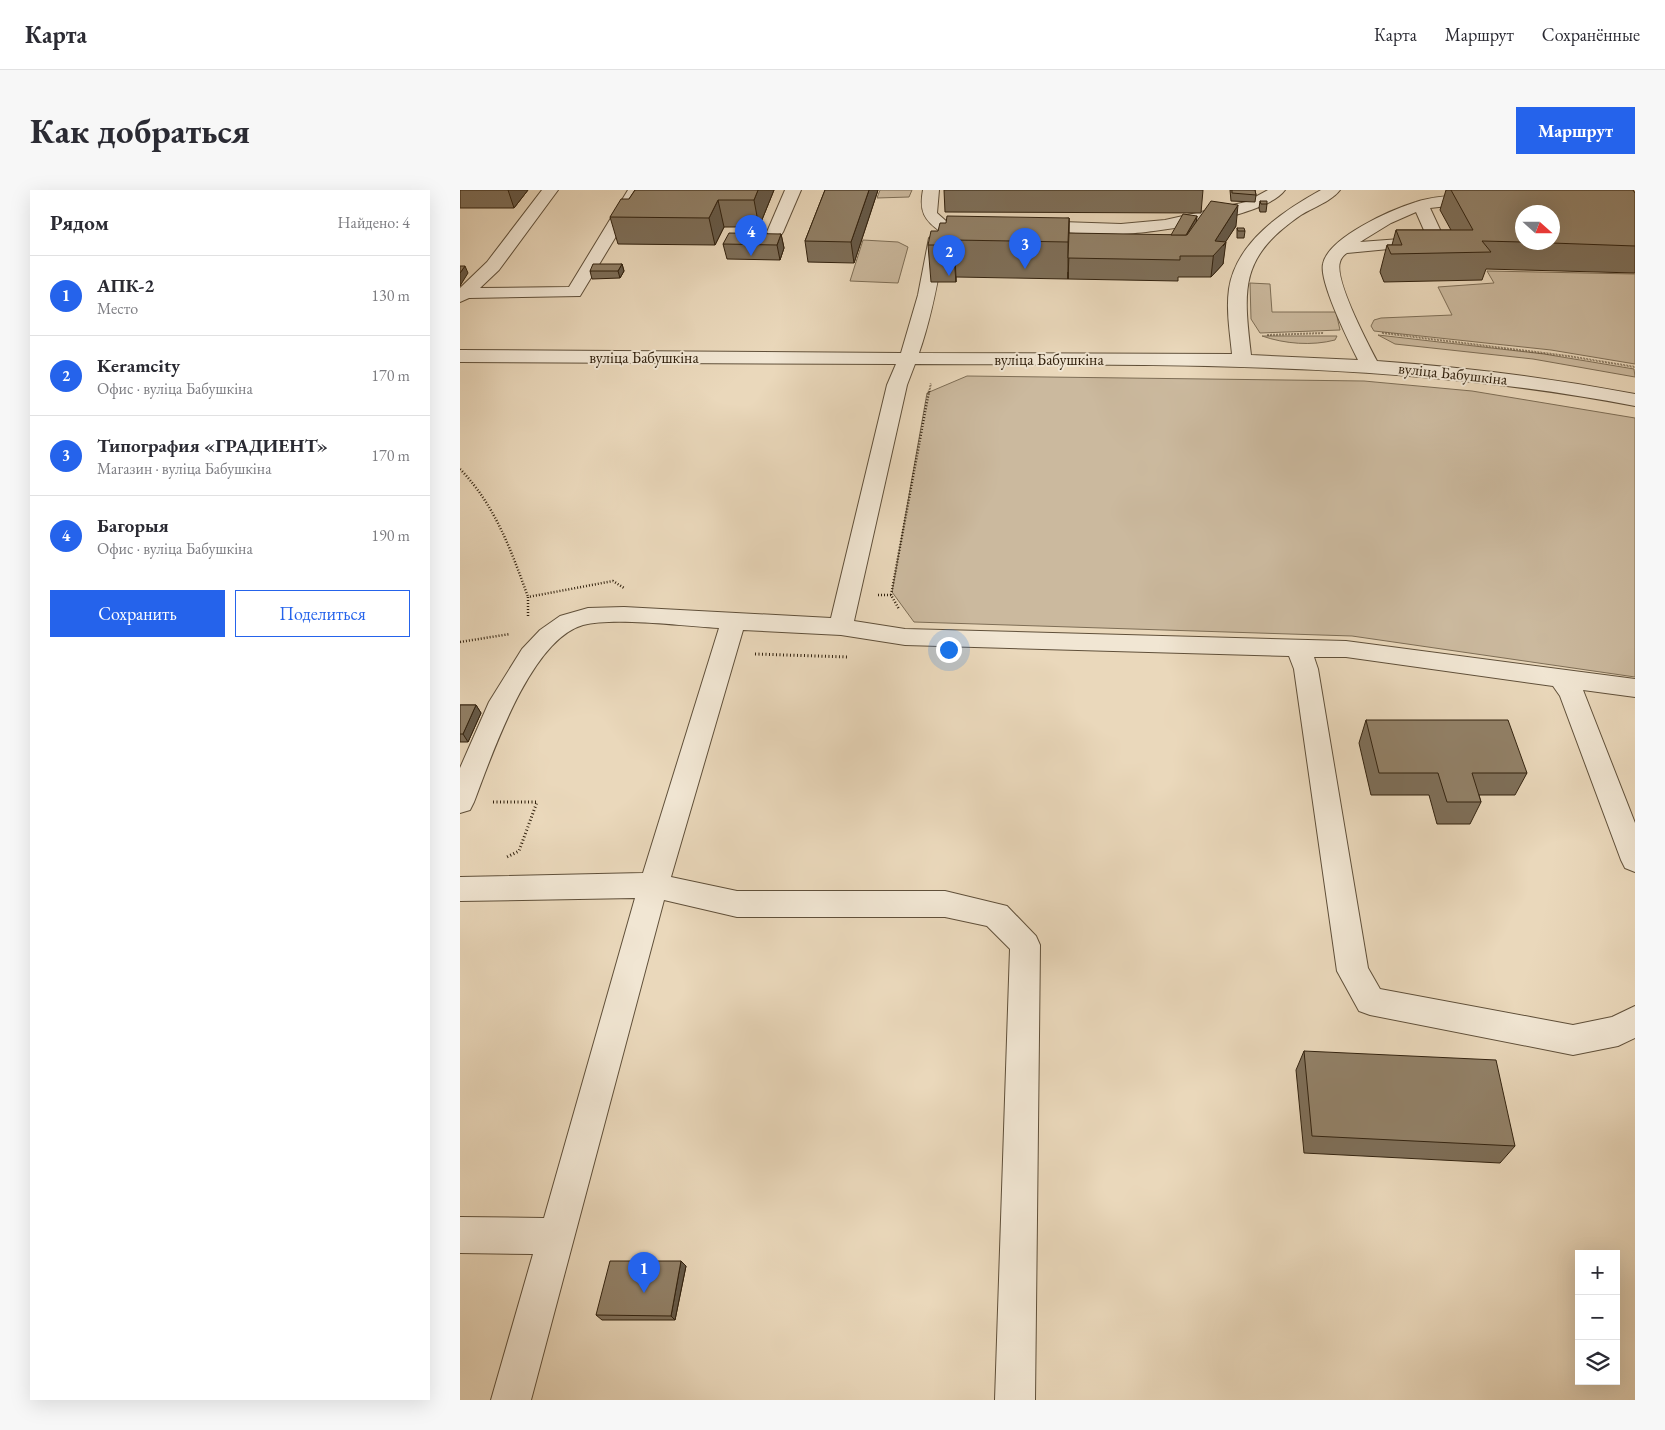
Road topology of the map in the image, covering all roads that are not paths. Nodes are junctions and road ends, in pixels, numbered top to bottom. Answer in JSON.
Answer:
{"nodes":[{"id":1,"x":550,"y":190,"type":"edge"},
{"id":2,"x":636,"y":190,"type":"edge"},
{"id":3,"x":793,"y":190,"type":"edge"},
{"id":4,"x":931,"y":190,"type":"edge"},
{"id":5,"x":1277,"y":190,"type":"edge"},
{"id":6,"x":1332,"y":190,"type":"edge"},
{"id":7,"x":1496,"y":198,"type":"edge"},
{"id":8,"x":1421,"y":205,"type":"junction"},
{"id":9,"x":1018,"y":225,"type":"edge"},
{"id":10,"x":775,"y":232,"type":"edge"},
{"id":11,"x":1341,"y":248,"type":"junction"},
{"id":12,"x":468,"y":266,"type":"dead end"},
{"id":13,"x":494,"y":266,"type":"junction"},
{"id":14,"x":462,"y":295,"type":"edge"},
{"id":15,"x":460,"y":356,"type":"edge"},
{"id":16,"x":909,"y":358,"type":"junction"},
{"id":17,"x":1242,"y":360,"type":"junction"},
{"id":18,"x":1370,"y":365,"type":"junction"},
{"id":19,"x":1635,"y":400,"type":"edge"},
{"id":20,"x":733,"y":622,"type":"junction"},
{"id":21,"x":841,"y":627,"type":"junction"},
{"id":22,"x":1298,"y":648,"type":"junction"},
{"id":23,"x":1561,"y":678,"type":"junction"},
{"id":24,"x":1635,"y":688,"type":"edge"},
{"id":25,"x":460,"y":802,"type":"edge"},
{"id":26,"x":1635,"y":860,"type":"edge"},
{"id":27,"x":652,"y":885,"type":"junction"},
{"id":28,"x":461,"y":889,"type":"edge"},
{"id":29,"x":1635,"y":1020,"type":"edge"},
{"id":30,"x":460,"y":1236,"type":"edge"},
{"id":31,"x":557,"y":1236,"type":"junction"},
{"id":32,"x":512,"y":1400,"type":"edge"},
{"id":33,"x":1015,"y":1400,"type":"edge"}],
"edges":[{"from":1,"to":13,"type":"street"},
{"from":2,"to":14,"type":"street"},
{"from":3,"to":10,"type":"street"},
{"from":4,"to":16,"type":"street"},
{"from":5,"to":9,"type":"street"},
{"from":6,"to":17,"type":"street"},
{"from":7,"to":8,"type":"street"},
{"from":8,"to":11,"type":"street"},
{"from":8,"to":11,"type":"street"},
{"from":11,"to":18,"type":"street"},
{"from":12,"to":13,"type":"street"},
{"from":13,"to":14,"type":"street"},
{"from":15,"to":16,"type":"street","name":"вуліца Бабушкіна"},
{"from":16,"to":17,"type":"street","name":"вуліца Бабушкіна"},
{"from":16,"to":21,"type":"street"},
{"from":17,"to":18,"type":"street","name":"вуліца Бабушкіна"},
{"from":18,"to":19,"type":"street","name":"вуліца Бабушкіна"},
{"from":20,"to":21,"type":"street"},
{"from":20,"to":25,"type":"street"},
{"from":20,"to":27,"type":"street"},
{"from":21,"to":22,"type":"street"},
{"from":22,"to":23,"type":"street"},
{"from":22,"to":29,"type":"street"},
{"from":23,"to":24,"type":"street"},
{"from":23,"to":26,"type":"street"},
{"from":27,"to":28,"type":"street"},
{"from":27,"to":31,"type":"street"},
{"from":27,"to":33,"type":"street"},
{"from":30,"to":31,"type":"street"},
{"from":31,"to":32,"type":"street"}]}
